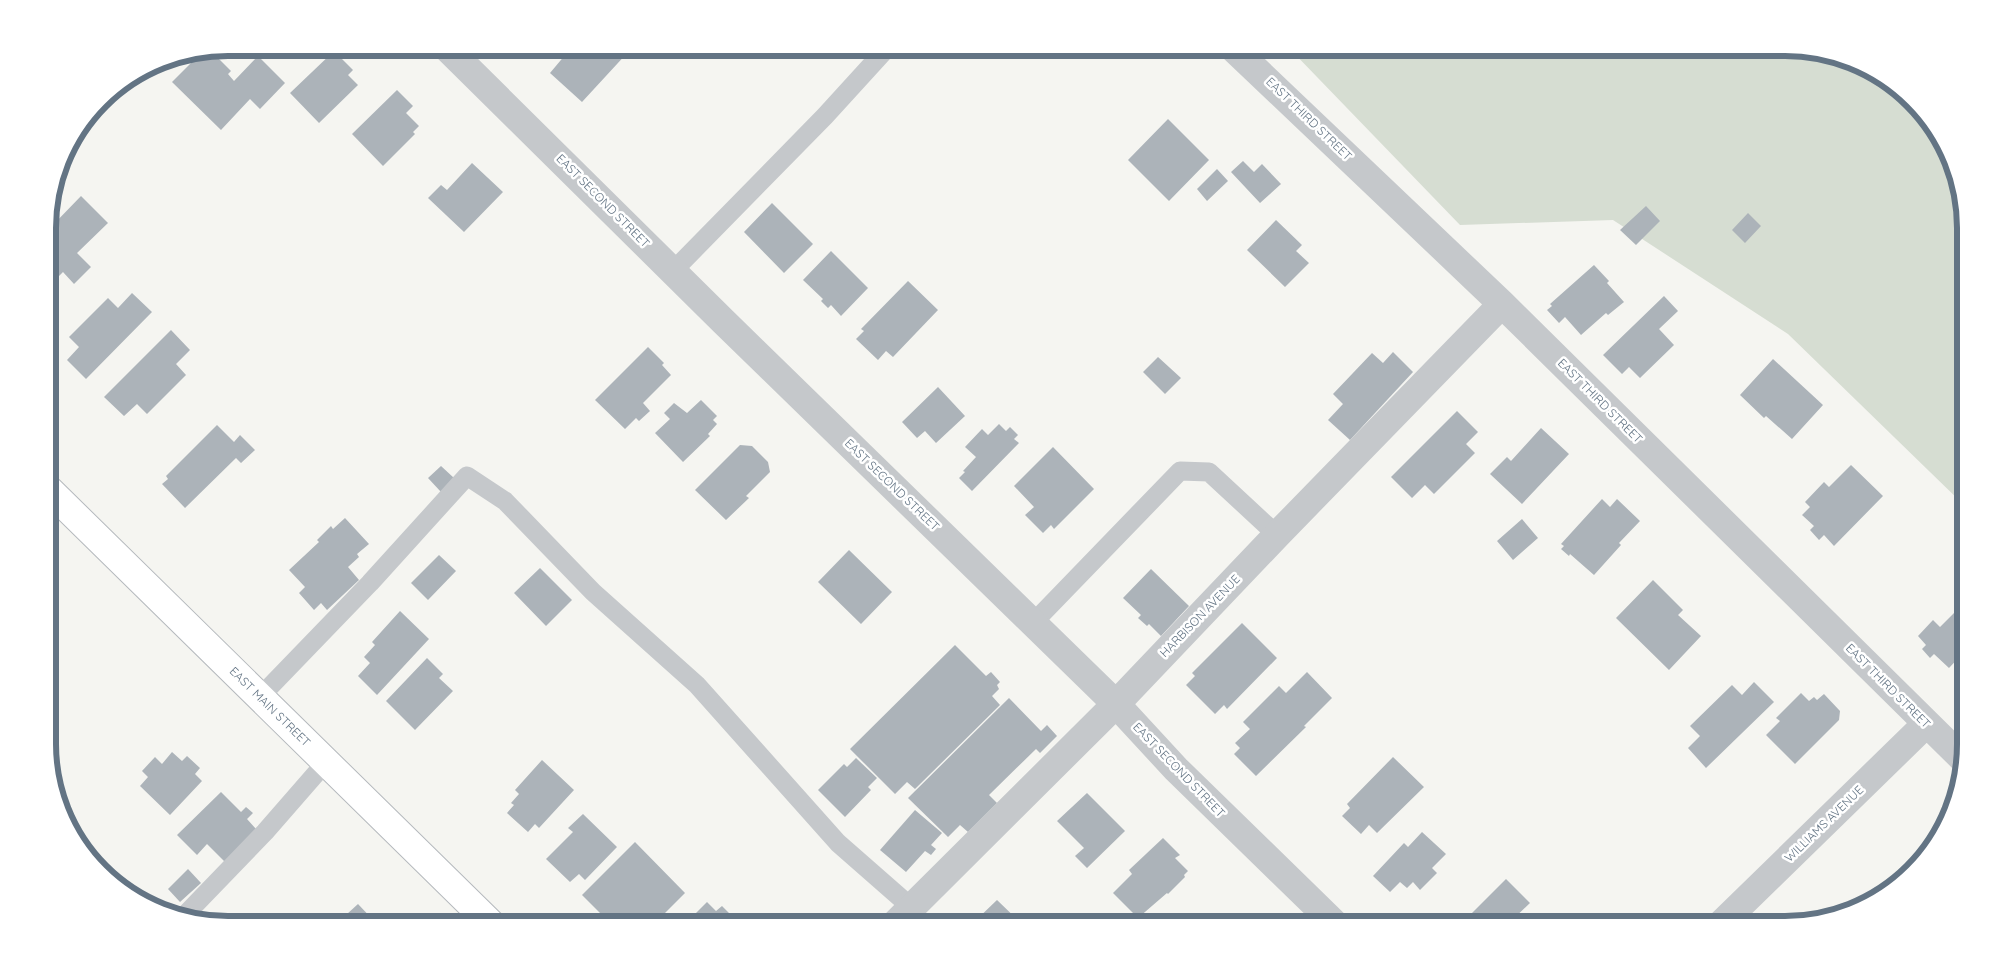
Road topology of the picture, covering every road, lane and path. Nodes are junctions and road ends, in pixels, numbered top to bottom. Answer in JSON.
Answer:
{"nodes":[{"id":1,"x":1243,"y":56,"type":"edge"},
{"id":2,"x":456,"y":57,"type":"edge"},
{"id":3,"x":879,"y":57,"type":"edge"},
{"id":4,"x":673,"y":271,"type":"junction"},
{"id":5,"x":1502,"y":304,"type":"junction"},
{"id":6,"x":56,"y":497,"type":"edge"},
{"id":7,"x":1277,"y":535,"type":"junction"},
{"id":8,"x":1033,"y":623,"type":"junction"},
{"id":9,"x":260,"y":697,"type":"junction"},
{"id":10,"x":1116,"y":704,"type":"junction"},
{"id":11,"x":1926,"y":724,"type":"junction"},
{"id":12,"x":1956,"y":753,"type":"edge"},
{"id":13,"x":326,"y":762,"type":"junction"},
{"id":14,"x":189,"y":911,"type":"edge"},
{"id":15,"x":903,"y":915,"type":"edge"},
{"id":16,"x":1326,"y":915,"type":"edge"},
{"id":17,"x":1730,"y":915,"type":"edge"},
{"id":18,"x":483,"y":916,"type":"edge"}],
"edges":[{"from":1,"to":5,"type":"street","name":"EAST THIRD STREET"},
{"from":2,"to":4,"type":"street","name":"EAST SECOND STREET"},
{"from":3,"to":4,"type":"lane"},
{"from":4,"to":8,"type":"street","name":"EAST SECOND STREET"},
{"from":5,"to":7,"type":"street","name":"HARBISON AVENUE"},
{"from":5,"to":11,"type":"street","name":"EAST THIRD STREET"},
{"from":6,"to":9,"type":"main road","name":"EAST MAIN STREET"},
{"from":7,"to":8,"type":"lane"},
{"from":7,"to":10,"type":"street","name":"HARBISON AVENUE"},
{"from":8,"to":10,"type":"street","name":"EAST SECOND STREET"},
{"from":9,"to":13,"type":"main road","name":"EAST MAIN STREET"},
{"from":9,"to":15,"type":"lane"},
{"from":10,"to":15,"type":"street","name":"HARBISON AVENUE"},
{"from":10,"to":16,"type":"street","name":"EAST SECOND STREET"},
{"from":11,"to":12,"type":"street","name":"EAST THIRD STREET"},
{"from":11,"to":17,"type":"street","name":"WILLIAMS AVENUE"},
{"from":13,"to":14,"type":"lane"},
{"from":13,"to":18,"type":"main road","name":"EAST MAIN STREET"}]}
